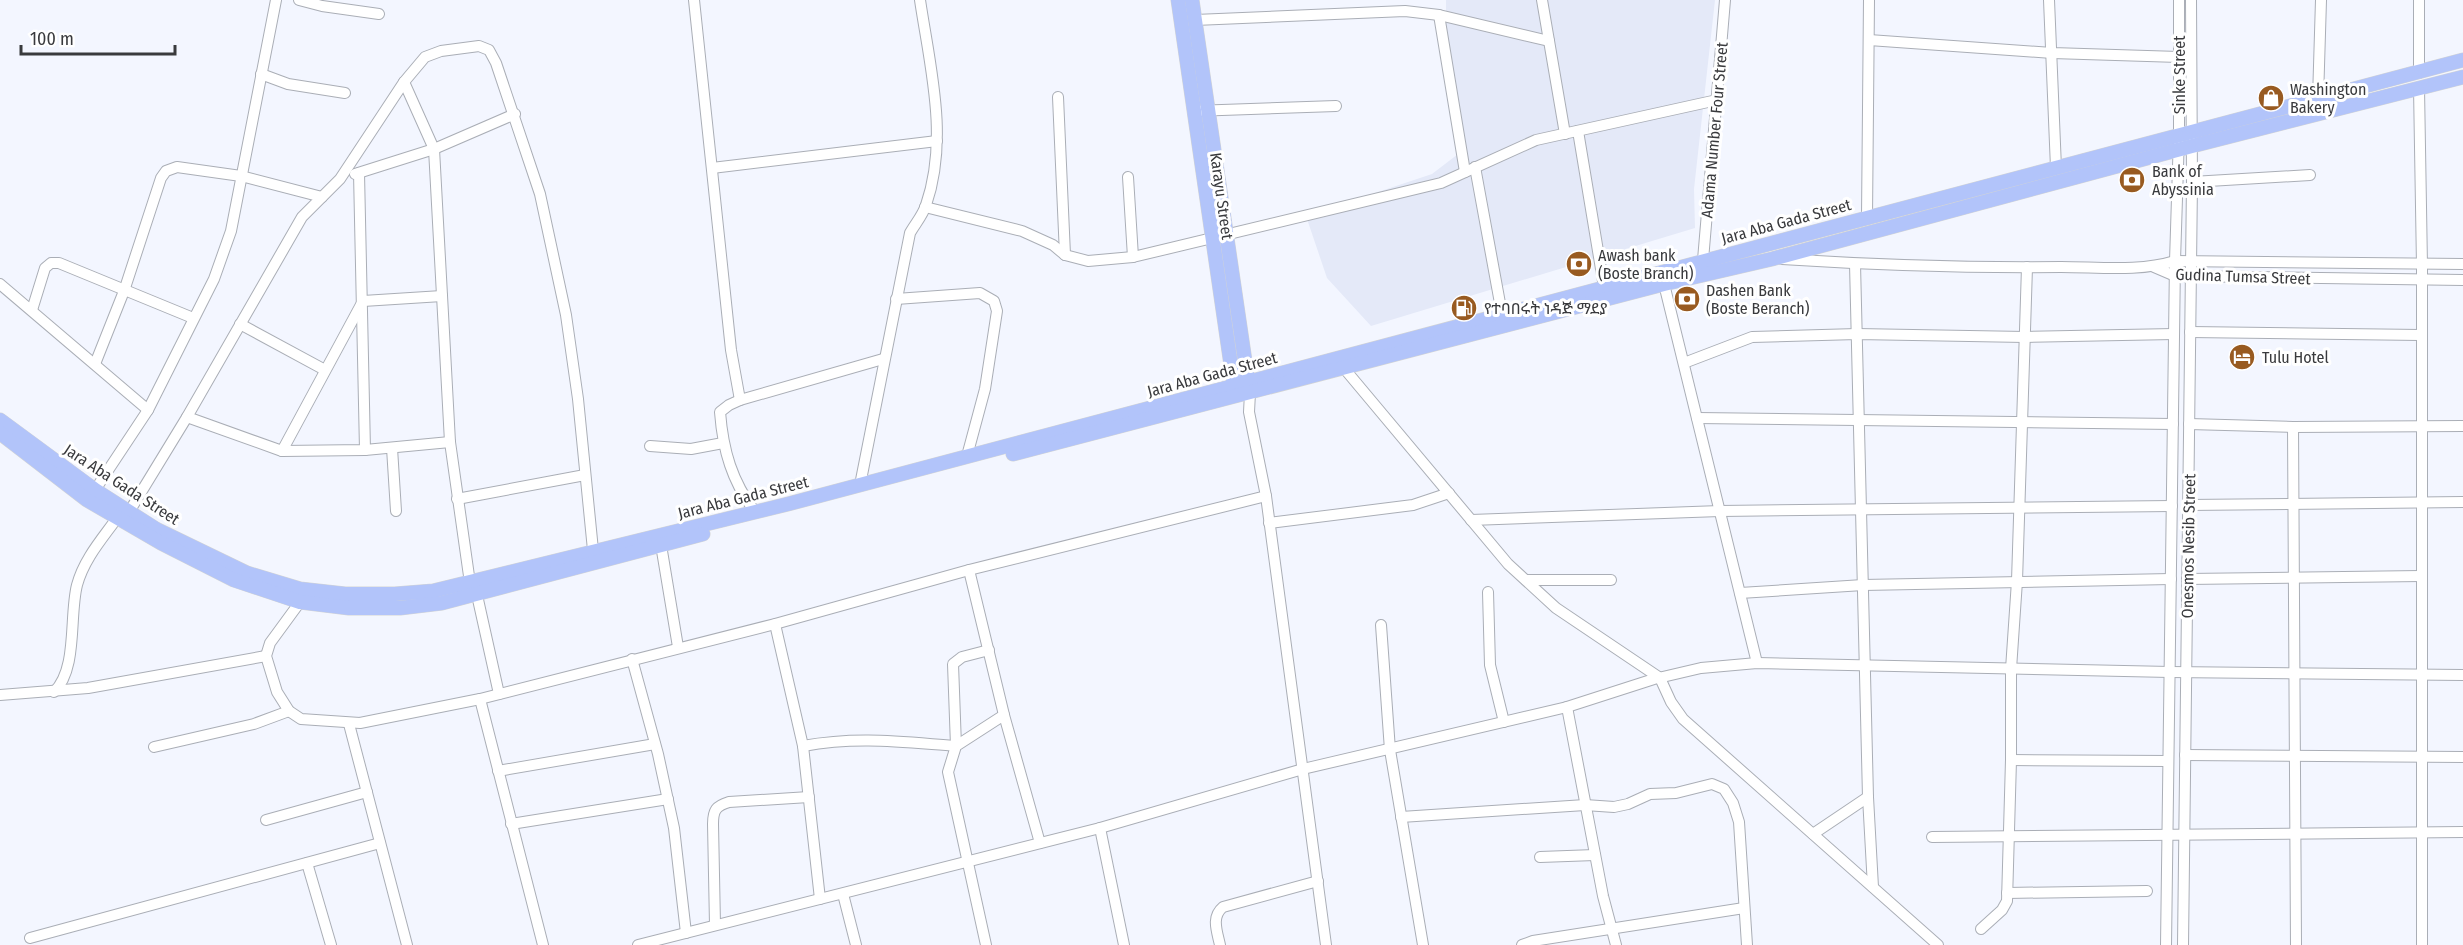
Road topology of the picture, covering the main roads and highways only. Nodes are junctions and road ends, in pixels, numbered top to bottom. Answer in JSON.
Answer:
{"nodes":[{"id":1,"x":1178,"y":0,"type":"edge"},
{"id":2,"x":1192,"y":0,"type":"edge"},
{"id":3,"x":2463,"y":60,"type":"edge"},
{"id":4,"x":2463,"y":77,"type":"edge"},
{"id":5,"x":1242,"y":388,"type":"junction"},
{"id":6,"x":0,"y":420,"type":"edge"},
{"id":7,"x":0,"y":433,"type":"edge"},
{"id":8,"x":123,"y":515,"type":"junction"},
{"id":9,"x":473,"y":589,"type":"junction"}],
"edges":[{"from":1,"to":5,"type":"main road","name":"Karayu Street"},
{"from":2,"to":5,"type":"main road","name":"Karayu Street"},
{"from":3,"to":5,"type":"main road","name":"Jara Aba Gada Street"},
{"from":4,"to":5,"type":"main road","name":"Jara Aba Gada Street"},
{"from":5,"to":9,"type":"main road","name":"Jara Aba Gada Street"},
{"from":5,"to":9,"type":"main road","name":"Jara Aba Gada Street"},
{"from":6,"to":8,"type":"main road","name":"Jara Aba Gada Street"},
{"from":7,"to":8,"type":"main road","name":"Jara Aba Gada Street"},
{"from":8,"to":9,"type":"main road","name":"Jara Aba Gada Street"},
{"from":8,"to":9,"type":"main road","name":"Jara Aba Gada Street"}]}
